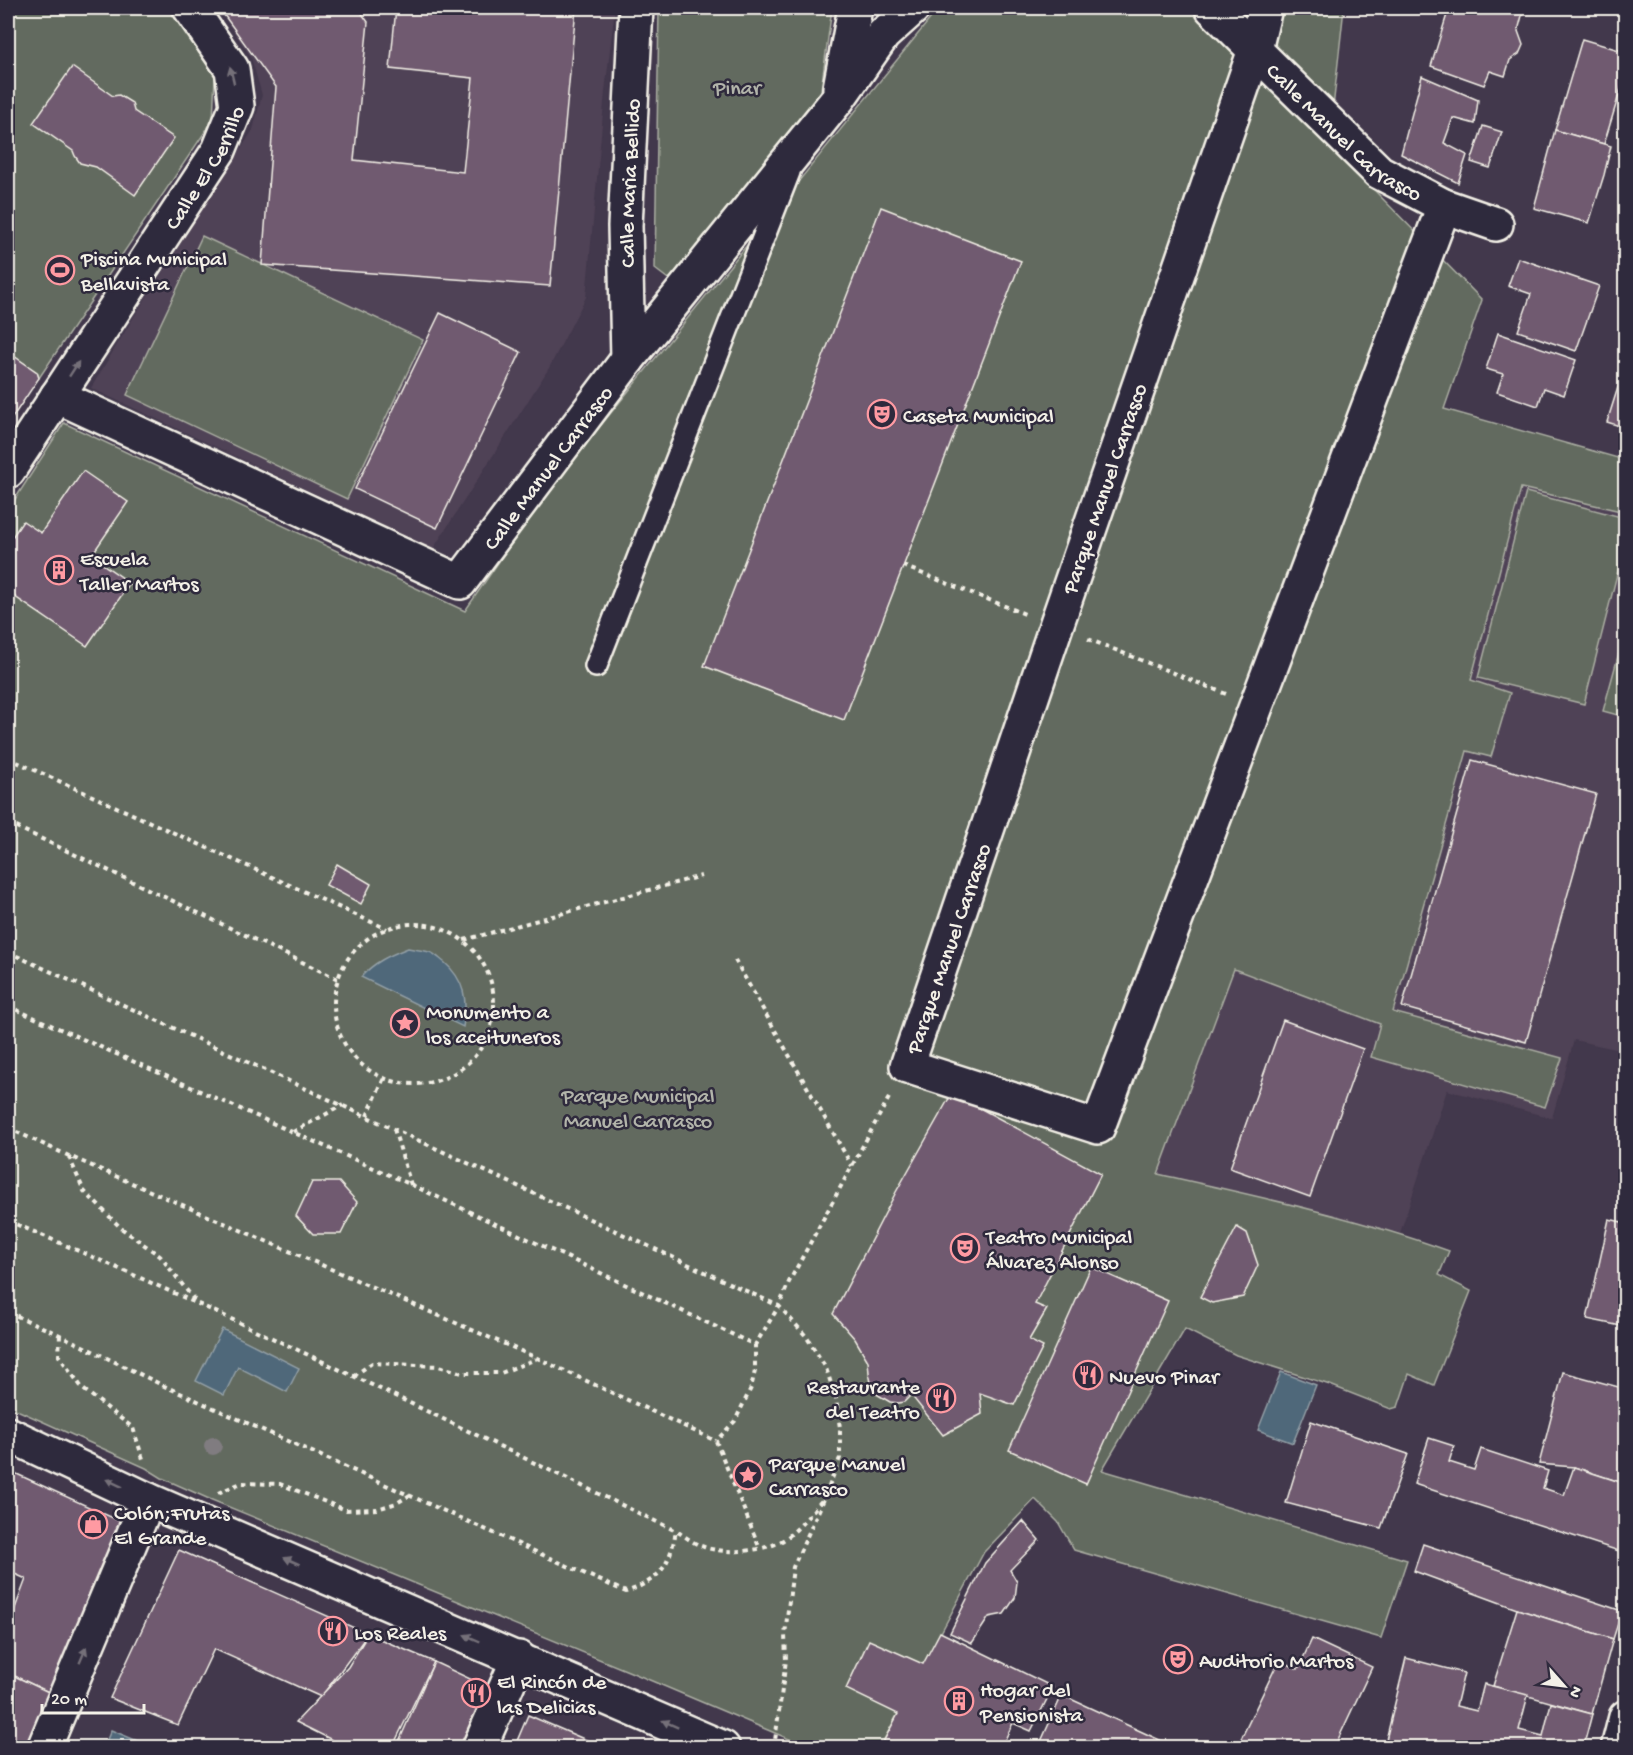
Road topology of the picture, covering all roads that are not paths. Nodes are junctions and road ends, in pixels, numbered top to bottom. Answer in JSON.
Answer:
{"nodes":[{"id":1,"x":190,"y":8,"type":"edge"},
{"id":2,"x":636,"y":8,"type":"edge"},
{"id":3,"x":855,"y":8,"type":"edge"},
{"id":4,"x":913,"y":8,"type":"edge"},
{"id":5,"x":1212,"y":8,"type":"edge"},
{"id":6,"x":1265,"y":8,"type":"edge"},
{"id":7,"x":1254,"y":50,"type":"junction"},
{"id":8,"x":838,"y":99,"type":"junction"},
{"id":9,"x":798,"y":149,"type":"junction"},
{"id":10,"x":1444,"y":206,"type":"junction"},
{"id":11,"x":1496,"y":224,"type":"dead end"},
{"id":12,"x":628,"y":359,"type":"junction"},
{"id":13,"x":57,"y":396,"type":"junction"},
{"id":14,"x":8,"y":471,"type":"edge"},
{"id":15,"x":596,"y":666,"type":"dead end"},
{"id":16,"x":8,"y":1434,"type":"edge"},
{"id":17,"x":148,"y":1500,"type":"junction"},
{"id":18,"x":519,"y":1658,"type":"junction"},
{"id":19,"x":1626,"y":1717,"type":"edge"},
{"id":20,"x":44,"y":1748,"type":"edge"},
{"id":21,"x":479,"y":1748,"type":"edge"},
{"id":22,"x":723,"y":1748,"type":"edge"},
{"id":23,"x":1618,"y":1748,"type":"edge"}],
"edges":[{"from":13,"to":1,"type":"street","name":"Calle El Cerrillo","one_way":true},
{"from":2,"to":12,"type":"street","name":"Calle Maria Bellido"},
{"from":3,"to":8,"type":"street"},
{"from":4,"to":8,"type":"street","name":"Calle Manuel Carrasco"},
{"from":5,"to":7,"type":"street","name":"Calle Manuel Carrasco"},
{"from":6,"to":7,"type":"street","name":"Parque Manuel Carrasco"},
{"from":7,"to":10,"type":"street","name":"Calle Manuel Carrasco"},
{"from":7,"to":10,"type":"street","name":"Parque Manuel Carrasco"},
{"from":8,"to":9,"type":"street","name":"Calle Manuel Carrasco"},
{"from":9,"to":12,"type":"street","name":"Calle Manuel Carrasco"},
{"from":9,"to":15,"type":"lane"},
{"from":10,"to":11,"type":"street","name":"Calle Manuel Carrasco"},
{"from":12,"to":13,"type":"street","name":"Calle Manuel Carrasco"},
{"from":13,"to":14,"type":"street","name":"Calle El Cerrillo"},
{"from":17,"to":16,"type":"street","one_way":true},
{"from":18,"to":17,"type":"street","one_way":true},
{"from":20,"to":17,"type":"street","one_way":true},
{"from":18,"to":21,"type":"street"},
{"from":22,"to":18,"type":"street","one_way":true},
{"from":19,"to":23,"type":"street"}]}
